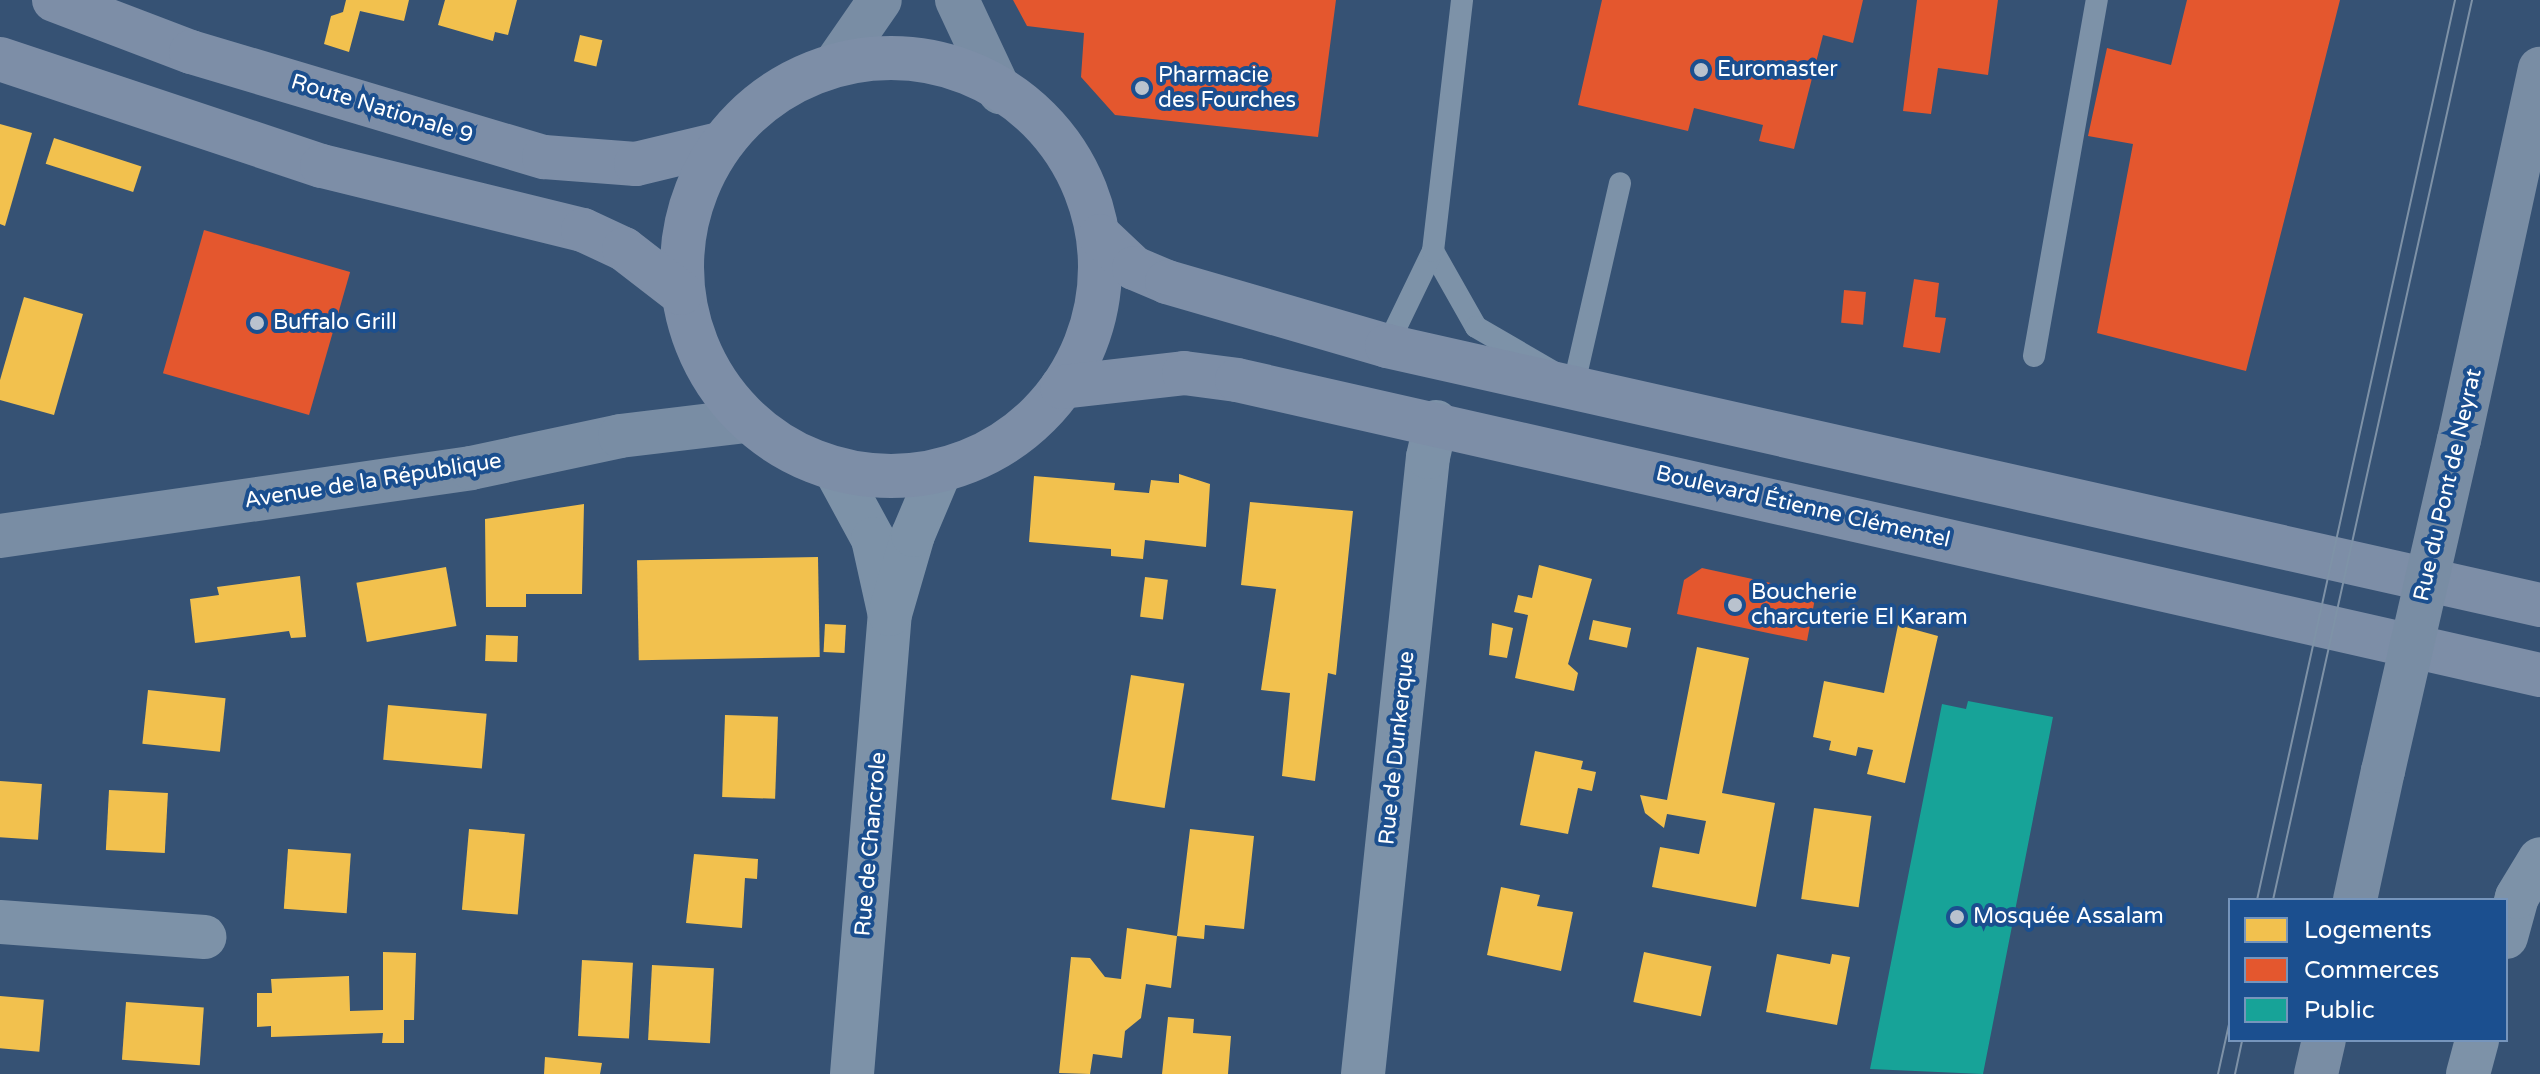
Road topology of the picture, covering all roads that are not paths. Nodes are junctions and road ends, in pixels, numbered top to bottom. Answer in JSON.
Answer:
{"nodes":[{"id":1,"x":880,"y":0,"type":"edge"},
{"id":2,"x":957,"y":0,"type":"edge"},
{"id":3,"x":1462,"y":0,"type":"edge"},
{"id":4,"x":2097,"y":0,"type":"edge"},
{"id":5,"x":68,"y":4,"type":"edge"},
{"id":6,"x":0,"y":59,"type":"edge"},
{"id":7,"x":837,"y":62,"type":"junction"},
{"id":8,"x":2540,"y":69,"type":"edge"},
{"id":9,"x":1000,"y":92,"type":"junction"},
{"id":10,"x":719,"y":144,"type":"junction"},
{"id":11,"x":1620,"y":183,"type":"dead end"},
{"id":12,"x":1100,"y":236,"type":"junction"},
{"id":13,"x":1433,"y":251,"type":"junction"},
{"id":14,"x":681,"y":293,"type":"junction"},
{"id":15,"x":1387,"y":346,"type":"junction"},
{"id":16,"x":2034,"y":356,"type":"dead end"},
{"id":17,"x":1574,"y":384,"type":"junction"},
{"id":18,"x":1062,"y":387,"type":"junction"},
{"id":19,"x":746,"y":421,"type":"junction"},
{"id":20,"x":1436,"y":422,"type":"junction"},
{"id":21,"x":835,"y":469,"type":"junction"},
{"id":22,"x":940,"y":471,"type":"junction"},
{"id":23,"x":0,"y":536,"type":"edge"},
{"id":24,"x":2540,"y":605,"type":"edge"},
{"id":25,"x":890,"y":614,"type":"junction"},
{"id":26,"x":2540,"y":675,"type":"edge"},
{"id":27,"x":2540,"y":859,"type":"edge"},
{"id":28,"x":2355,"y":898,"type":"edge"},
{"id":29,"x":0,"y":922,"type":"edge"},
{"id":30,"x":2508,"y":930,"type":"edge"},
{"id":31,"x":204,"y":937,"type":"dead end"},
{"id":32,"x":2324,"y":1042,"type":"edge"},
{"id":33,"x":2476,"y":1042,"type":"edge"},
{"id":34,"x":852,"y":1074,"type":"edge"},
{"id":35,"x":1363,"y":1074,"type":"edge"},
{"id":36,"x":2316,"y":1074,"type":"edge"},
{"id":37,"x":2468,"y":1074,"type":"edge"}],
"edges":[{"from":1,"to":7,"type":"street"},
{"from":2,"to":9,"type":"street"},
{"from":3,"to":13,"type":"lane"},
{"from":4,"to":16,"type":"lane"},
{"from":5,"to":10,"type":"main road","name":"Route Nationale 9"},
{"from":6,"to":14,"type":"main road"},
{"from":7,"to":9,"type":"main road"},
{"from":7,"to":10,"type":"main road"},
{"from":8,"to":28,"type":"street","name":"Rue du Pont de Neyrat","bridge":true},
{"from":9,"to":12,"type":"main road"},
{"from":10,"to":14,"type":"main road"},
{"from":11,"to":17,"type":"lane"},
{"from":12,"to":15,"type":"main road"},
{"from":12,"to":18,"type":"main road"},
{"from":13,"to":15,"type":"lane"},
{"from":13,"to":17,"type":"lane"},
{"from":14,"to":19,"type":"main road"},
{"from":15,"to":17,"type":"main road"},
{"from":17,"to":24,"type":"main road"},
{"from":18,"to":20,"type":"main road","name":"Boulevard Étienne Clémentel"},
{"from":18,"to":22,"type":"main road"},
{"from":19,"to":21,"type":"main road"},
{"from":19,"to":23,"type":"street","name":"Avenue de la République"},
{"from":20,"to":26,"type":"main road","name":"Boulevard Étienne Clémentel"},
{"from":20,"to":35,"type":"street","name":"Rue de Dunkerque"},
{"from":21,"to":22,"type":"main road"},
{"from":21,"to":25,"type":"street","name":"Rue de Chancrole"},
{"from":22,"to":25,"type":"street","name":"Rue de Chancrole"},
{"from":25,"to":34,"type":"street","name":"Rue de Chancrole"},
{"from":27,"to":30,"type":"street"},
{"from":29,"to":31,"type":"street"},
{"from":32,"to":36,"type":"street"},
{"from":33,"to":37,"type":"street"}]}
